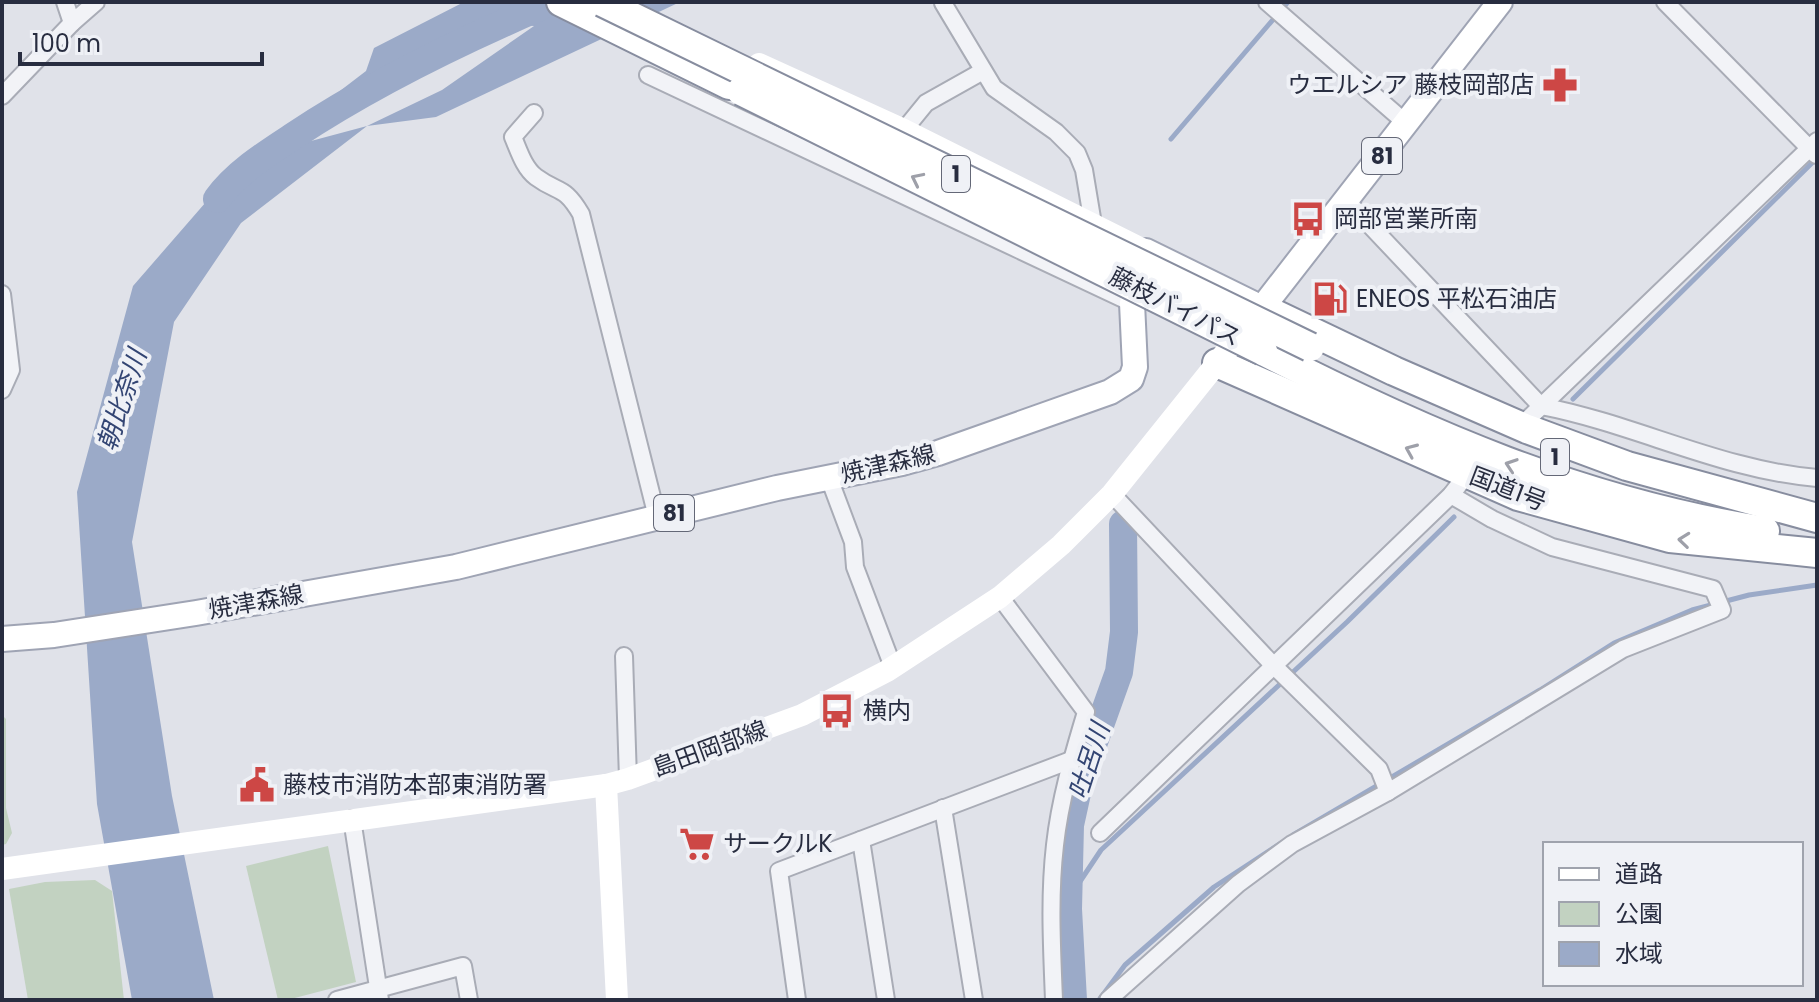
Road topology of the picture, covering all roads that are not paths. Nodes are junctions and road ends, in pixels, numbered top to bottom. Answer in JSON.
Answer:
{"nodes":[{"id":1,"x":65,"y":2,"type":"edge"},
{"id":2,"x":96,"y":2,"type":"edge"},
{"id":3,"x":561,"y":2,"type":"edge"},
{"id":4,"x":602,"y":2,"type":"edge"},
{"id":5,"x":623,"y":2,"type":"edge"},
{"id":6,"x":1267,"y":2,"type":"edge"},
{"id":7,"x":1500,"y":2,"type":"edge"},
{"id":8,"x":1665,"y":2,"type":"edge"},
{"id":9,"x":943,"y":3,"type":"edge"},
{"id":10,"x":72,"y":23,"type":"junction"},
{"id":11,"x":983,"y":71,"type":"junction"},
{"id":12,"x":648,"y":75,"type":"dead end"},
{"id":13,"x":2,"y":96,"type":"edge"},
{"id":14,"x":534,"y":113,"type":"dead end"},
{"id":15,"x":1407,"y":124,"type":"junction"},
{"id":16,"x":904,"y":130,"type":"junction"},
{"id":17,"x":1814,"y":149,"type":"edge"},
{"id":18,"x":1347,"y":201,"type":"junction"},
{"id":19,"x":1093,"y":224,"type":"junction"},
{"id":20,"x":1146,"y":251,"type":"junction"},
{"id":21,"x":2,"y":294,"type":"edge"},
{"id":22,"x":1132,"y":303,"type":"junction"},
{"id":23,"x":1262,"y":308,"type":"junction"},
{"id":24,"x":1217,"y":363,"type":"junction"},
{"id":25,"x":6,"y":371,"type":"edge"},
{"id":26,"x":2,"y":390,"type":"edge"},
{"id":27,"x":1541,"y":406,"type":"junction"},
{"id":28,"x":1527,"y":420,"type":"dead end"},
{"id":29,"x":829,"y":478,"type":"junction"},
{"id":30,"x":1817,"y":478,"type":"edge"},
{"id":31,"x":1112,"y":494,"type":"junction"},
{"id":32,"x":657,"y":517,"type":"junction"},
{"id":33,"x":1817,"y":518,"type":"edge"},
{"id":34,"x":1817,"y":538,"type":"edge"},
{"id":35,"x":1817,"y":553,"type":"edge"},
{"id":36,"x":1000,"y":597,"type":"junction"},
{"id":37,"x":2,"y":639,"type":"edge"},
{"id":38,"x":624,"y":656,"type":"dead end"},
{"id":39,"x":1274,"y":666,"type":"junction"},
{"id":40,"x":893,"y":667,"type":"junction"},
{"id":41,"x":1071,"y":760,"type":"junction"},
{"id":42,"x":617,"y":782,"type":"junction"},
{"id":43,"x":1388,"y":792,"type":"junction"},
{"id":44,"x":943,"y":808,"type":"junction"},
{"id":45,"x":352,"y":819,"type":"junction"},
{"id":46,"x":1100,"y":833,"type":"dead end"},
{"id":47,"x":861,"y":840,"type":"junction"},
{"id":48,"x":2,"y":869,"type":"edge"},
{"id":49,"x":379,"y":994,"type":"edge"},
{"id":50,"x":337,"y":1000,"type":"edge"},
{"id":51,"x":469,"y":1000,"type":"edge"},
{"id":52,"x":617,"y":1000,"type":"edge"},
{"id":53,"x":797,"y":1000,"type":"edge"},
{"id":54,"x":886,"y":1000,"type":"edge"},
{"id":55,"x":974,"y":1000,"type":"edge"},
{"id":56,"x":1054,"y":1000,"type":"edge"},
{"id":57,"x":1108,"y":1000,"type":"edge"}],
"edges":[{"from":1,"to":10,"type":"street"},
{"from":2,"to":10,"type":"street"},
{"from":34,"to":3,"type":"highway","name":"藤枝バイパス","number":"1","one_way":true,"bridge":true},
{"from":4,"to":33,"type":"highway","name":"藤枝バイパス","number":"1","bridge":true},
{"from":5,"to":16,"type":"main road"},
{"from":6,"to":15,"type":"street"},
{"from":7,"to":15,"type":"main road","number":"81"},
{"from":8,"to":17,"type":"street"},
{"from":9,"to":11,"type":"street"},
{"from":10,"to":13,"type":"street"},
{"from":11,"to":16,"type":"street"},
{"from":11,"to":19,"type":"street"},
{"from":12,"to":22,"type":"street"},
{"from":14,"to":32,"type":"street"},
{"from":15,"to":18,"type":"main road","number":"81"},
{"from":16,"to":19,"type":"main road"},
{"from":17,"to":27,"type":"street"},
{"from":18,"to":23,"type":"main road","number":"81"},
{"from":18,"to":27,"type":"street"},
{"from":19,"to":20,"type":"main road"},
{"from":20,"to":22,"type":"main road","name":"焼津森線","number":"81"},
{"from":20,"to":23,"type":"main road"},
{"from":21,"to":25,"type":"street"},
{"from":22,"to":29,"type":"main road","name":"焼津森線","number":"81"},
{"from":23,"to":24,"type":"main road","name":"島田岡部線"},
{"from":23,"to":33,"type":"highway","number":"1"},
{"from":24,"to":31,"type":"main road","name":"島田岡部線"},
{"from":35,"to":24,"type":"highway","name":"国道1号","number":"1","one_way":true},
{"from":25,"to":26,"type":"street"},
{"from":27,"to":28,"type":"street"},
{"from":27,"to":30,"type":"street"},
{"from":29,"to":32,"type":"main road","name":"焼津森線","number":"81"},
{"from":29,"to":40,"type":"street"},
{"from":31,"to":36,"type":"main road","name":"島田岡部線"},
{"from":31,"to":39,"type":"street"},
{"from":32,"to":37,"type":"main road","name":"焼津森線","number":"81"},
{"from":36,"to":40,"type":"main road","name":"島田岡部線"},
{"from":36,"to":41,"type":"street"},
{"from":38,"to":42,"type":"street"},
{"from":39,"to":43,"type":"street"},
{"from":39,"to":43,"type":"street"},
{"from":39,"to":46,"type":"street"},
{"from":40,"to":42,"type":"main road","name":"島田岡部線"},
{"from":41,"to":44,"type":"street"},
{"from":41,"to":56,"type":"street"},
{"from":42,"to":45,"type":"main road","name":"島田岡部線"},
{"from":42,"to":52,"type":"main road"},
{"from":43,"to":57,"type":"street"},
{"from":44,"to":47,"type":"street"},
{"from":44,"to":55,"type":"street"},
{"from":45,"to":48,"type":"main road","name":"島田岡部線"},
{"from":45,"to":49,"type":"street"},
{"from":47,"to":53,"type":"street"},
{"from":47,"to":54,"type":"street"},
{"from":49,"to":50,"type":"street"},
{"from":49,"to":51,"type":"street"}]}
